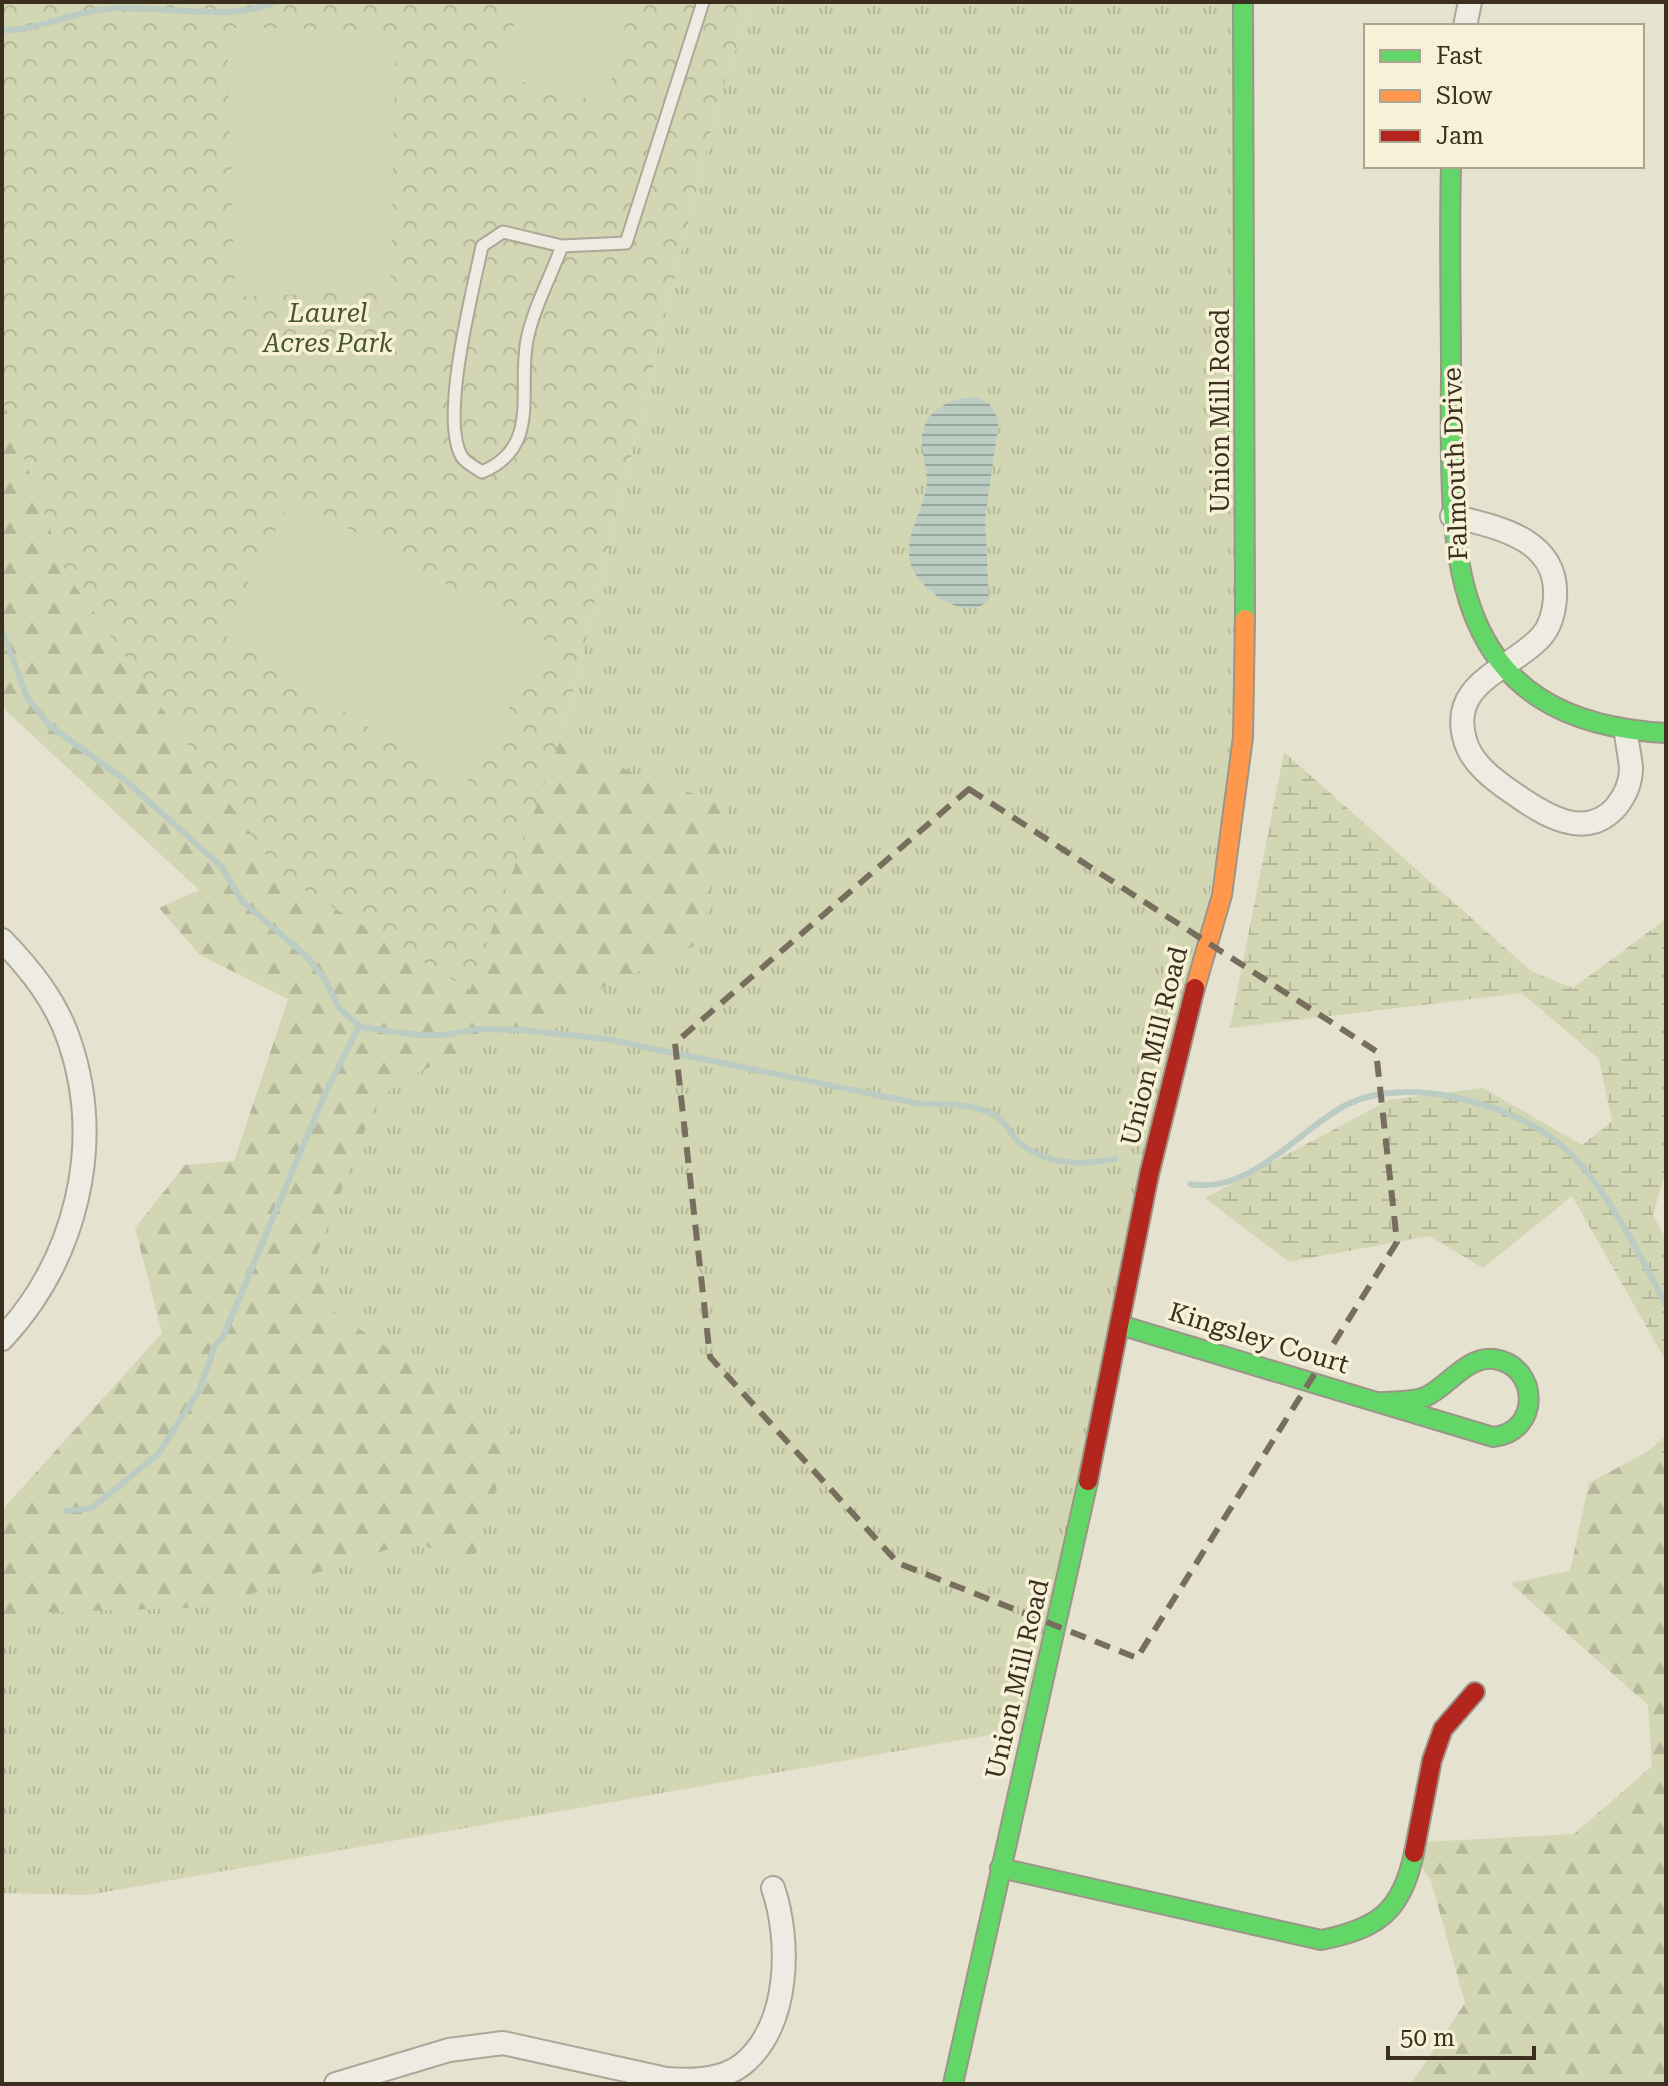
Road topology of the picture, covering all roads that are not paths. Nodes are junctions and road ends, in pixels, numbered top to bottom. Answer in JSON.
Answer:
{"nodes":[{"id":1,"x":703,"y":2,"type":"edge"},
{"id":2,"x":1243,"y":2,"type":"edge"},
{"id":3,"x":1470,"y":2,"type":"edge"},
{"id":4,"x":1465,"y":24,"type":"edge"},
{"id":5,"x":1451,"y":168,"type":"edge"},
{"id":6,"x":562,"y":246,"type":"junction"},
{"id":7,"x":1452,"y":516,"type":"junction"},
{"id":8,"x":1504,"y":663,"type":"junction"},
{"id":9,"x":1626,"y":732,"type":"junction"},
{"id":10,"x":1666,"y":733,"type":"edge"},
{"id":11,"x":2,"y":940,"type":"edge"},
{"id":12,"x":1120,"y":1325,"type":"junction"},
{"id":13,"x":2,"y":1339,"type":"edge"},
{"id":14,"x":1382,"y":1402,"type":"junction"},
{"id":15,"x":1475,"y":1692,"type":"dead end"},
{"id":16,"x":1000,"y":1868,"type":"junction"},
{"id":17,"x":773,"y":1888,"type":"dead end"},
{"id":18,"x":596,"y":2075,"type":"edge"},
{"id":19,"x":336,"y":2084,"type":"edge"},
{"id":20,"x":953,"y":2084,"type":"edge"}],
"edges":[{"from":1,"to":6,"type":"lane"},
{"from":2,"to":12,"type":"street","name":"Union Mill Road"},
{"from":3,"to":4,"type":"street"},
{"from":5,"to":7,"type":"street","name":"Falmouth Drive"},
{"from":6,"to":6,"type":"lane"},
{"from":7,"to":8,"type":"street","name":"Falmouth Drive"},
{"from":7,"to":8,"type":"street"},
{"from":8,"to":9,"type":"street","name":"Falmouth Drive"},
{"from":8,"to":9,"type":"street"},
{"from":9,"to":10,"type":"street","name":"Falmouth Drive"},
{"from":11,"to":13,"type":"street"},
{"from":12,"to":14,"type":"street","name":"Kingsley Court"},
{"from":12,"to":16,"type":"street","name":"Union Mill Road"},
{"from":14,"to":14,"type":"street","name":"Kingsley Court"},
{"from":15,"to":16,"type":"street"},
{"from":16,"to":20,"type":"street","name":"Union Mill Road"},
{"from":17,"to":18,"type":"street"},
{"from":18,"to":19,"type":"street"}]}
